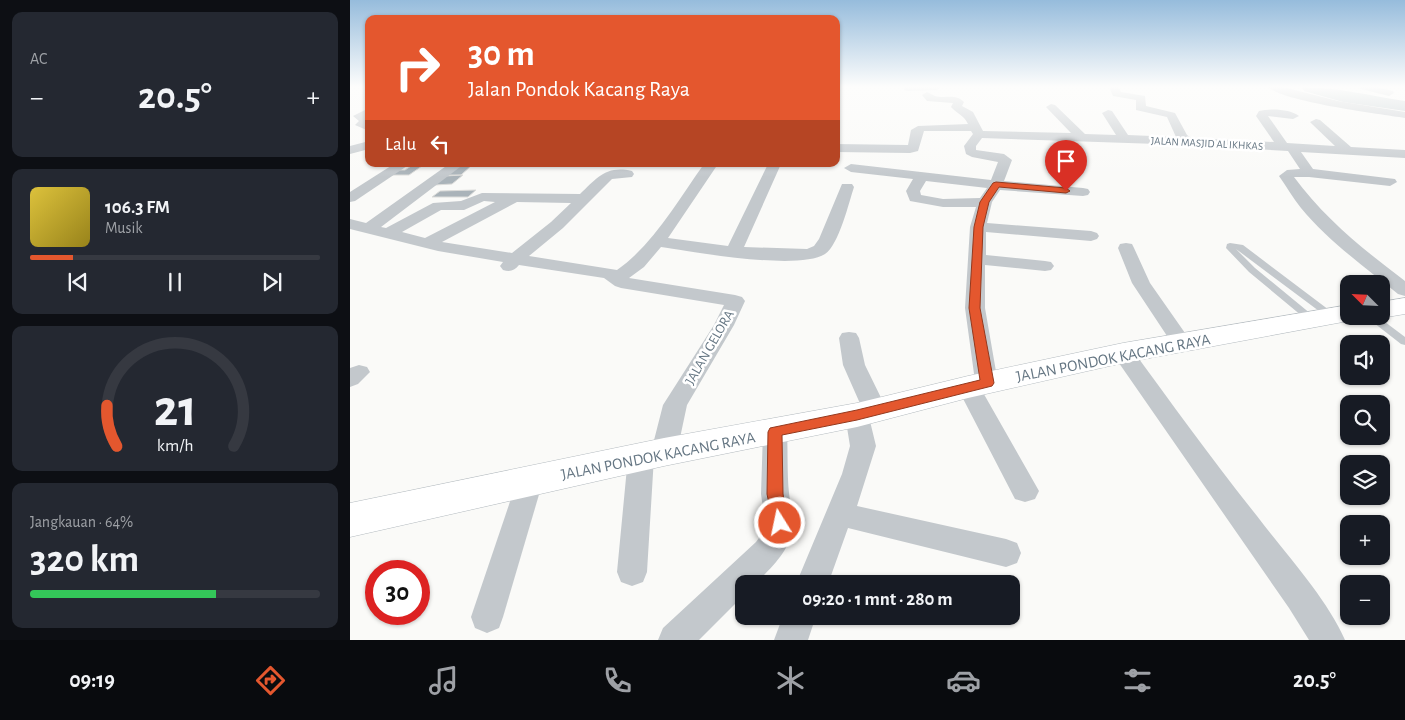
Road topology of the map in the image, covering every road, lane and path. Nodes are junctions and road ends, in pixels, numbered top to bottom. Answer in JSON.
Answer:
{"nodes":[{"id":1,"x":969,"y":117,"type":"edge"},
{"id":2,"x":1061,"y":117,"type":"edge"},
{"id":3,"x":1110,"y":117,"type":"edge"},
{"id":4,"x":1171,"y":117,"type":"edge"},
{"id":5,"x":1263,"y":117,"type":"edge"},
{"id":6,"x":1316,"y":122,"type":"dead end"},
{"id":7,"x":1081,"y":136,"type":"junction"},
{"id":8,"x":967,"y":138,"type":"junction"},
{"id":9,"x":1123,"y":138,"type":"junction"},
{"id":10,"x":917,"y":139,"type":"junction"},
{"id":11,"x":1188,"y":140,"type":"junction"},
{"id":12,"x":365,"y":146,"type":"edge"},
{"id":13,"x":1287,"y":147,"type":"junction"},
{"id":14,"x":840,"y":148,"type":"edge"},
{"id":15,"x":350,"y":150,"type":"edge"},
{"id":16,"x":1348,"y":151,"type":"junction"},
{"id":17,"x":1405,"y":154,"type":"edge"},
{"id":18,"x":398,"y":167,"type":"edge"},
{"id":19,"x":453,"y":167,"type":"edge"},
{"id":20,"x":708,"y":167,"type":"edge"},
{"id":21,"x":773,"y":167,"type":"edge"},
{"id":22,"x":851,"y":168,"type":"dead end"},
{"id":23,"x":1309,"y":173,"type":"junction"},
{"id":24,"x":627,"y":174,"type":"dead end"},
{"id":25,"x":922,"y":176,"type":"junction"},
{"id":26,"x":1390,"y":182,"type":"dead end"},
{"id":27,"x":996,"y":185,"type":"junction"},
{"id":28,"x":847,"y":187,"type":"dead end"},
{"id":29,"x":1083,"y":192,"type":"dead end"},
{"id":30,"x":517,"y":197,"type":"junction"},
{"id":31,"x":350,"y":198,"type":"edge"},
{"id":32,"x":585,"y":199,"type":"junction"},
{"id":33,"x":985,"y":202,"type":"junction"},
{"id":34,"x":350,"y":224,"type":"edge"},
{"id":35,"x":978,"y":227,"type":"junction"},
{"id":36,"x":370,"y":228,"type":"junction"},
{"id":37,"x":389,"y":233,"type":"junction"},
{"id":38,"x":1091,"y":236,"type":"dead end"},
{"id":39,"x":657,"y":241,"type":"junction"},
{"id":40,"x":427,"y":243,"type":"junction"},
{"id":41,"x":1126,"y":248,"type":"dead end"},
{"id":42,"x":733,"y":252,"type":"junction"},
{"id":43,"x":977,"y":259,"type":"junction"},
{"id":44,"x":512,"y":263,"type":"junction"},
{"id":45,"x":1045,"y":266,"type":"dead end"},
{"id":46,"x":616,"y":279,"type":"junction"},
{"id":47,"x":1405,"y":290,"type":"edge"},
{"id":48,"x":1405,"y":306,"type":"edge"},
{"id":49,"x":1390,"y":308,"type":"edge"},
{"id":50,"x":1330,"y":316,"type":"edge"},
{"id":51,"x":1382,"y":325,"type":"edge"},
{"id":52,"x":849,"y":338,"type":"dead end"},
{"id":53,"x":1405,"y":342,"type":"edge"},
{"id":54,"x":1182,"y":343,"type":"junction"},
{"id":55,"x":1124,"y":353,"type":"junction"},
{"id":56,"x":978,"y":385,"type":"junction"},
{"id":57,"x":866,"y":412,"type":"junction"},
{"id":58,"x":775,"y":432,"type":"junction"},
{"id":59,"x":653,"y":455,"type":"junction"},
{"id":60,"x":530,"y":481,"type":"junction"},
{"id":61,"x":1025,"y":491,"type":"dead end"},
{"id":62,"x":839,"y":514,"type":"junction"},
{"id":63,"x":350,"y":520,"type":"edge"},
{"id":64,"x":1006,"y":553,"type":"dead end"},
{"id":65,"x":632,"y":572,"type":"dead end"},
{"id":66,"x":815,"y":575,"type":"edge"},
{"id":67,"x":488,"y":617,"type":"dead end"},
{"id":68,"x":797,"y":625,"type":"edge"},
{"id":69,"x":675,"y":640,"type":"edge"},
{"id":70,"x":791,"y":640,"type":"edge"},
{"id":71,"x":1328,"y":640,"type":"edge"}],
"edges":[{"from":1,"to":8,"type":"street"},
{"from":2,"to":7,"type":"street"},
{"from":3,"to":9,"type":"street"},
{"from":4,"to":11,"type":"street"},
{"from":5,"to":13,"type":"street"},
{"from":6,"to":16,"type":"street"},
{"from":7,"to":8,"type":"street","name":"JALAN MASJID AL IKHKAS"},
{"from":7,"to":9,"type":"street","name":"JALAN MASJID AL IKHKAS"},
{"from":8,"to":10,"type":"street"},
{"from":8,"to":10,"type":"street"},
{"from":8,"to":27,"type":"street"},
{"from":9,"to":11,"type":"street","name":"JALAN MASJID AL IKHKAS"},
{"from":10,"to":14,"type":"street"},
{"from":11,"to":13,"type":"street","name":"JALAN MASJID AL IKHKAS"},
{"from":12,"to":15,"type":"street"},
{"from":13,"to":16,"type":"street","name":"JALAN MASJID AL IKHKAS"},
{"from":13,"to":23,"type":"street"},
{"from":16,"to":17,"type":"street","name":"JALAN MASJID AL IKHKAS"},
{"from":18,"to":31,"type":"street"},
{"from":19,"to":36,"type":"street"},
{"from":20,"to":39,"type":"street"},
{"from":21,"to":42,"type":"street"},
{"from":22,"to":25,"type":"street"},
{"from":23,"to":26,"type":"street"},
{"from":23,"to":47,"type":"street"},
{"from":24,"to":32,"type":"street"},
{"from":25,"to":27,"type":"street"},
{"from":25,"to":33,"type":"street"},
{"from":27,"to":29,"type":"street"},
{"from":27,"to":33,"type":"street"},
{"from":28,"to":42,"type":"street"},
{"from":30,"to":32,"type":"street"},
{"from":30,"to":37,"type":"street"},
{"from":30,"to":40,"type":"street"},
{"from":32,"to":44,"type":"street"},
{"from":33,"to":35,"type":"street"},
{"from":34,"to":36,"type":"street"},
{"from":35,"to":38,"type":"street"},
{"from":35,"to":43,"type":"street"},
{"from":36,"to":37,"type":"street"},
{"from":37,"to":40,"type":"street"},
{"from":39,"to":42,"type":"street"},
{"from":39,"to":46,"type":"street"},
{"from":40,"to":44,"type":"street"},
{"from":41,"to":54,"type":"street"},
{"from":43,"to":45,"type":"street"},
{"from":43,"to":56,"type":"street"},
{"from":44,"to":46,"type":"street"},
{"from":46,"to":59,"type":"street","name":"JALAN GELORA"},
{"from":48,"to":49,"type":"main road"},
{"from":50,"to":50,"type":"lane"},
{"from":50,"to":54,"type":"main road","name":"JALAN PONDOK KACANG RAYA"},
{"from":51,"to":53,"type":"lane"},
{"from":52,"to":57,"type":"street"},
{"from":54,"to":55,"type":"main road","name":"JALAN PONDOK KACANG RAYA"},
{"from":55,"to":56,"type":"main road","name":"JALAN PONDOK KACANG RAYA"},
{"from":55,"to":71,"type":"street"},
{"from":56,"to":57,"type":"main road","name":"JALAN PONDOK KACANG RAYA"},
{"from":56,"to":61,"type":"street"},
{"from":57,"to":58,"type":"main road","name":"JALAN PONDOK KACANG RAYA"},
{"from":57,"to":62,"type":"street"},
{"from":58,"to":59,"type":"main road","name":"JALAN PONDOK KACANG RAYA"},
{"from":58,"to":69,"type":"street"},
{"from":59,"to":60,"type":"main road","name":"JALAN PONDOK KACANG RAYA"},
{"from":59,"to":65,"type":"street"},
{"from":60,"to":63,"type":"main road","name":"JALAN PONDOK KACANG RAYA"},
{"from":60,"to":67,"type":"street"},
{"from":62,"to":64,"type":"street"},
{"from":62,"to":66,"type":"street"},
{"from":68,"to":70,"type":"street"}]}
